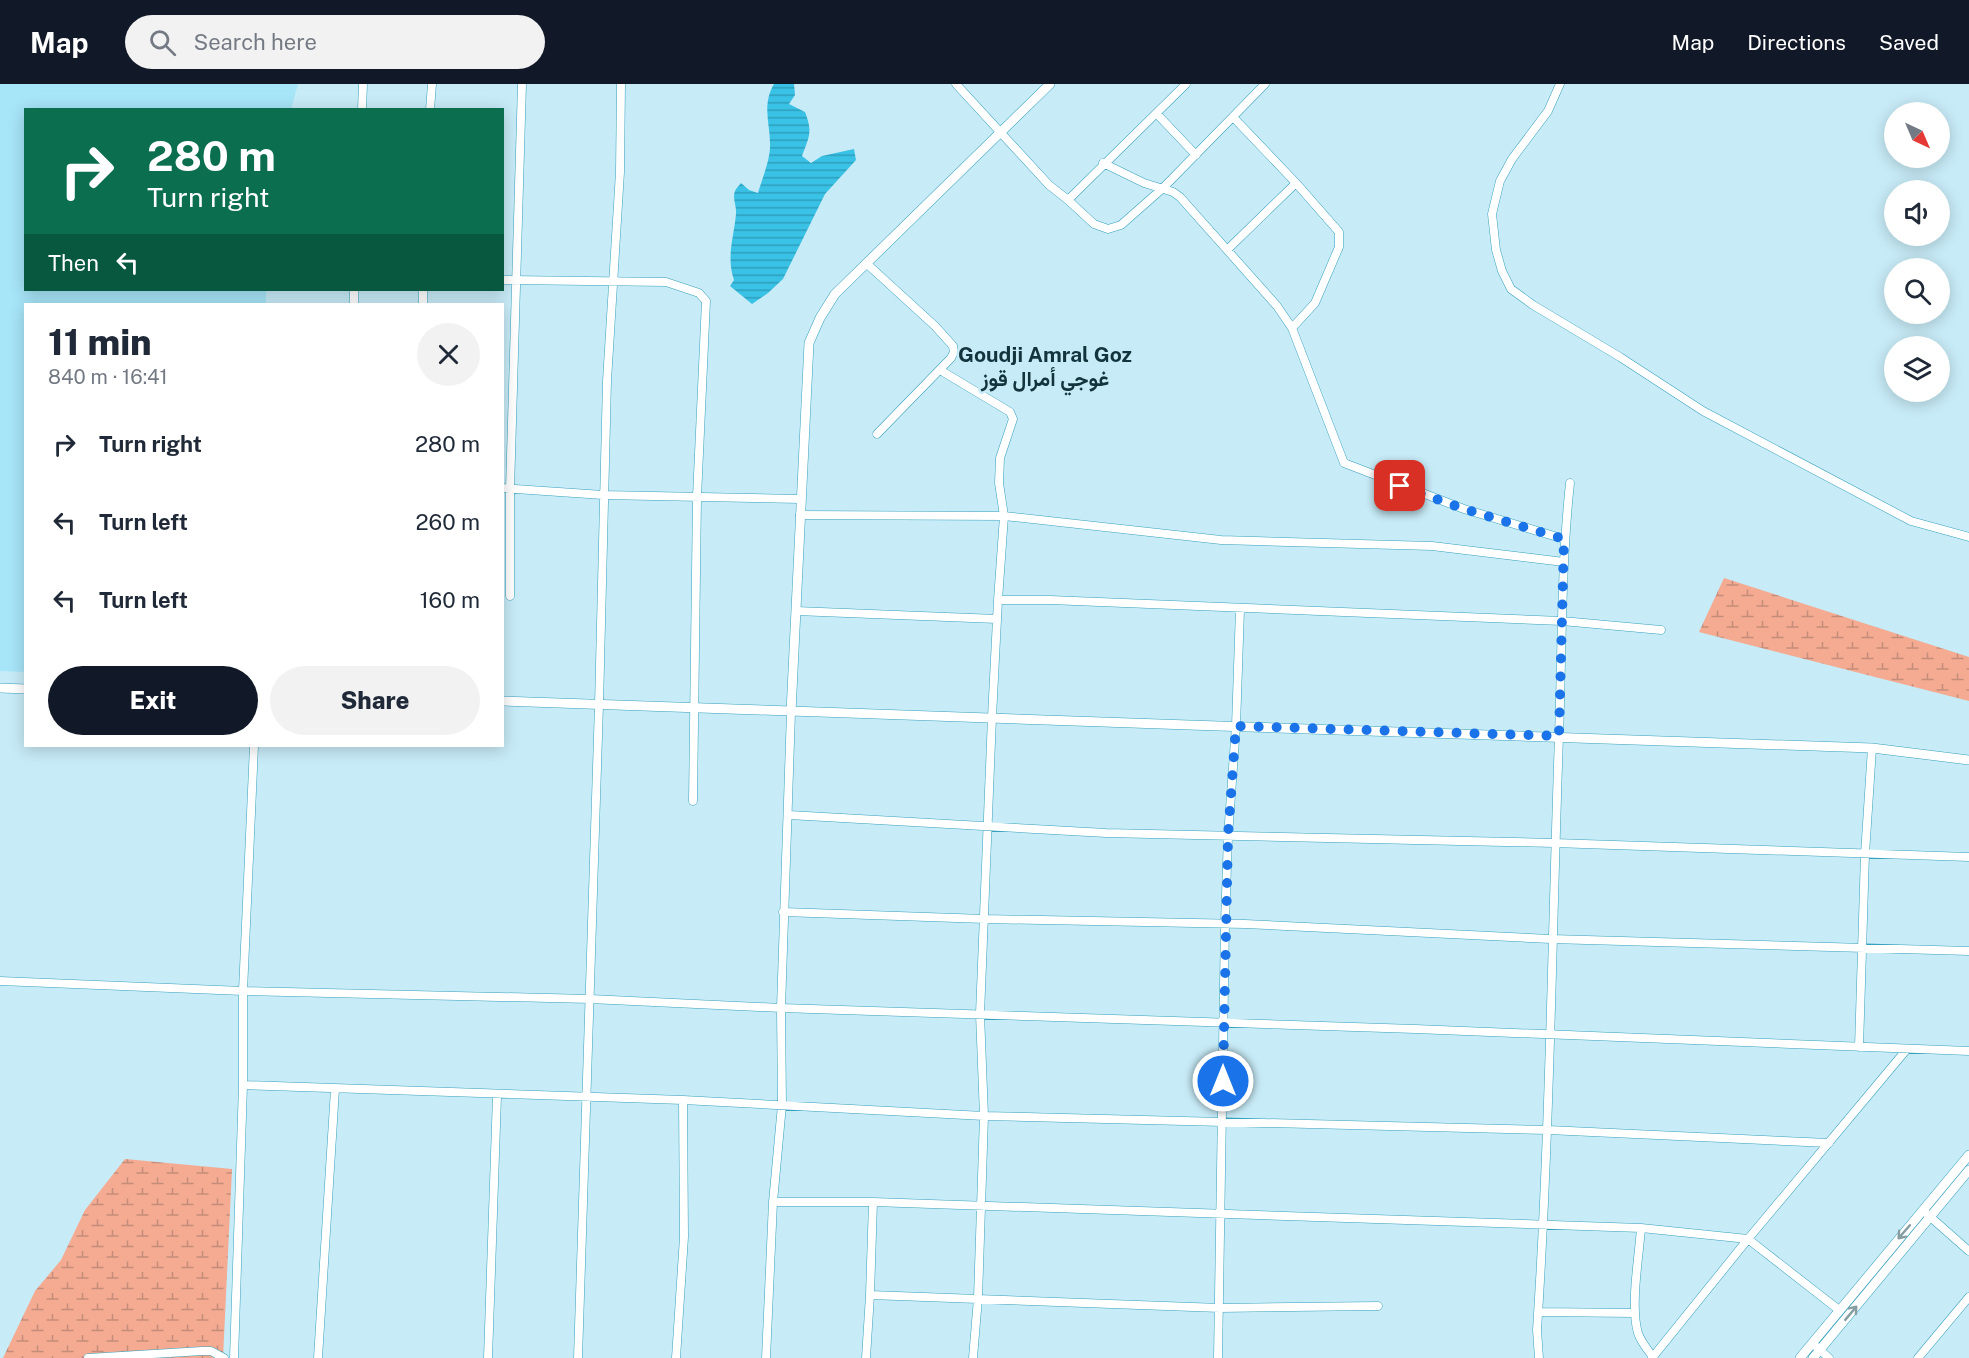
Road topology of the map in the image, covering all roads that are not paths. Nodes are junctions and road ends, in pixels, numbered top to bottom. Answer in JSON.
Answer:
{"nodes":[{"id":1,"x":363,"y":84,"type":"edge"},
{"id":2,"x":432,"y":84,"type":"edge"},
{"id":3,"x":522,"y":84,"type":"edge"},
{"id":4,"x":621,"y":84,"type":"edge"},
{"id":5,"x":956,"y":84,"type":"edge"},
{"id":6,"x":1050,"y":84,"type":"edge"},
{"id":7,"x":1186,"y":84,"type":"edge"},
{"id":8,"x":1265,"y":84,"type":"edge"},
{"id":9,"x":1560,"y":84,"type":"edge"},
{"id":10,"x":362,"y":108,"type":"edge"},
{"id":11,"x":430,"y":108,"type":"edge"},
{"id":12,"x":1157,"y":114,"type":"junction"},
{"id":13,"x":1233,"y":117,"type":"junction"},
{"id":14,"x":1001,"y":132,"type":"junction"},
{"id":15,"x":1196,"y":155,"type":"junction"},
{"id":16,"x":1103,"y":164,"type":"junction"},
{"id":17,"x":1296,"y":183,"type":"junction"},
{"id":18,"x":1163,"y":188,"type":"junction"},
{"id":19,"x":1068,"y":200,"type":"junction"},
{"id":20,"x":1227,"y":250,"type":"junction"},
{"id":21,"x":866,"y":263,"type":"junction"},
{"id":22,"x":504,"y":280,"type":"edge"},
{"id":23,"x":516,"y":280,"type":"junction"},
{"id":24,"x":612,"y":280,"type":"junction"},
{"id":25,"x":1292,"y":328,"type":"junction"},
{"id":26,"x":940,"y":370,"type":"junction"},
{"id":27,"x":877,"y":434,"type":"dead end"},
{"id":28,"x":1570,"y":483,"type":"dead end"},
{"id":29,"x":506,"y":489,"type":"edge"},
{"id":30,"x":603,"y":495,"type":"junction"},
{"id":31,"x":697,"y":497,"type":"junction"},
{"id":32,"x":801,"y":499,"type":"junction"},
{"id":33,"x":800,"y":516,"type":"junction"},
{"id":34,"x":1005,"y":516,"type":"junction"},
{"id":35,"x":1969,"y":537,"type":"edge"},
{"id":36,"x":1564,"y":539,"type":"junction"},
{"id":37,"x":1564,"y":562,"type":"junction"},
{"id":38,"x":510,"y":596,"type":"dead end"},
{"id":39,"x":998,"y":600,"type":"junction"},
{"id":40,"x":1240,"y":609,"type":"junction"},
{"id":41,"x":796,"y":611,"type":"junction"},
{"id":42,"x":997,"y":619,"type":"junction"},
{"id":43,"x":1562,"y":621,"type":"junction"},
{"id":44,"x":1661,"y":630,"type":"dead end"},
{"id":45,"x":0,"y":688,"type":"edge"},
{"id":46,"x":24,"y":688,"type":"edge"},
{"id":47,"x":504,"y":701,"type":"edge"},
{"id":48,"x":599,"y":705,"type":"junction"},
{"id":49,"x":694,"y":709,"type":"junction"},
{"id":50,"x":791,"y":712,"type":"junction"},
{"id":51,"x":992,"y":717,"type":"junction"},
{"id":52,"x":1236,"y":726,"type":"junction"},
{"id":53,"x":1559,"y":736,"type":"junction"},
{"id":54,"x":254,"y":747,"type":"edge"},
{"id":55,"x":1872,"y":748,"type":"junction"},
{"id":56,"x":1969,"y":760,"type":"edge"},
{"id":57,"x":693,"y":801,"type":"dead end"},
{"id":58,"x":789,"y":815,"type":"junction"},
{"id":59,"x":988,"y":825,"type":"junction"},
{"id":60,"x":1228,"y":836,"type":"junction"},
{"id":61,"x":1554,"y":843,"type":"junction"},
{"id":62,"x":1865,"y":854,"type":"junction"},
{"id":63,"x":1969,"y":857,"type":"edge"},
{"id":64,"x":783,"y":912,"type":"junction"},
{"id":65,"x":985,"y":919,"type":"junction"},
{"id":66,"x":1225,"y":923,"type":"junction"},
{"id":67,"x":1551,"y":939,"type":"junction"},
{"id":68,"x":1864,"y":948,"type":"junction"},
{"id":69,"x":1969,"y":951,"type":"edge"},
{"id":70,"x":0,"y":981,"type":"edge"},
{"id":71,"x":243,"y":991,"type":"junction"},
{"id":72,"x":590,"y":999,"type":"junction"},
{"id":73,"x":781,"y":1008,"type":"junction"},
{"id":74,"x":980,"y":1014,"type":"junction"},
{"id":75,"x":1223,"y":1022,"type":"junction"},
{"id":76,"x":1549,"y":1034,"type":"junction"},
{"id":77,"x":1859,"y":1047,"type":"junction"},
{"id":78,"x":1907,"y":1049,"type":"junction"},
{"id":79,"x":1969,"y":1051,"type":"edge"},
{"id":80,"x":243,"y":1085,"type":"junction"},
{"id":81,"x":335,"y":1089,"type":"junction"},
{"id":82,"x":497,"y":1095,"type":"junction"},
{"id":83,"x":586,"y":1097,"type":"junction"},
{"id":84,"x":683,"y":1100,"type":"junction"},
{"id":85,"x":782,"y":1105,"type":"junction"},
{"id":86,"x":984,"y":1116,"type":"junction"},
{"id":87,"x":1223,"y":1121,"type":"junction"},
{"id":88,"x":1548,"y":1130,"type":"junction"},
{"id":89,"x":1829,"y":1143,"type":"junction"},
{"id":90,"x":1969,"y":1155,"type":"edge"},
{"id":91,"x":1969,"y":1170,"type":"edge"},
{"id":92,"x":773,"y":1202,"type":"junction"},
{"id":93,"x":873,"y":1202,"type":"junction"},
{"id":94,"x":982,"y":1205,"type":"junction"},
{"id":95,"x":1222,"y":1213,"type":"junction"},
{"id":96,"x":1927,"y":1214,"type":"junction"},
{"id":97,"x":1544,"y":1225,"type":"junction"},
{"id":98,"x":1641,"y":1228,"type":"junction"},
{"id":99,"x":1748,"y":1239,"type":"junction"},
{"id":100,"x":1969,"y":1251,"type":"edge"},
{"id":101,"x":870,"y":1294,"type":"junction"},
{"id":102,"x":1969,"y":1297,"type":"edge"},
{"id":103,"x":978,"y":1298,"type":"junction"},
{"id":104,"x":1378,"y":1306,"type":"dead end"},
{"id":105,"x":1220,"y":1308,"type":"junction"},
{"id":106,"x":1839,"y":1310,"type":"junction"},
{"id":107,"x":1538,"y":1312,"type":"junction"},
{"id":108,"x":1634,"y":1313,"type":"junction"},
{"id":109,"x":1812,"y":1343,"type":"junction"},
{"id":110,"x":1817,"y":1354,"type":"edge"},
{"id":111,"x":1652,"y":1357,"type":"edge"},
{"id":112,"x":88,"y":1358,"type":"edge"},
{"id":113,"x":224,"y":1358,"type":"edge"},
{"id":114,"x":234,"y":1358,"type":"edge"},
{"id":115,"x":318,"y":1358,"type":"edge"},
{"id":116,"x":488,"y":1358,"type":"edge"},
{"id":117,"x":578,"y":1358,"type":"edge"},
{"id":118,"x":676,"y":1358,"type":"edge"},
{"id":119,"x":766,"y":1358,"type":"edge"},
{"id":120,"x":866,"y":1358,"type":"edge"},
{"id":121,"x":973,"y":1358,"type":"edge"},
{"id":122,"x":1218,"y":1358,"type":"edge"},
{"id":123,"x":1539,"y":1358,"type":"edge"},
{"id":124,"x":1800,"y":1358,"type":"edge"},
{"id":125,"x":1829,"y":1358,"type":"edge"},
{"id":126,"x":1918,"y":1358,"type":"edge"}],
"edges":[{"from":1,"to":10,"type":"street"},
{"from":2,"to":11,"type":"street"},
{"from":3,"to":23,"type":"street"},
{"from":4,"to":24,"type":"street"},
{"from":5,"to":14,"type":"street"},
{"from":6,"to":14,"type":"street"},
{"from":7,"to":12,"type":"street"},
{"from":8,"to":13,"type":"street"},
{"from":9,"to":35,"type":"street"},
{"from":12,"to":15,"type":"street"},
{"from":12,"to":16,"type":"street"},
{"from":13,"to":15,"type":"street"},
{"from":13,"to":17,"type":"street"},
{"from":14,"to":19,"type":"street"},
{"from":14,"to":21,"type":"street"},
{"from":15,"to":18,"type":"street"},
{"from":16,"to":18,"type":"street"},
{"from":16,"to":19,"type":"street"},
{"from":17,"to":20,"type":"street"},
{"from":17,"to":25,"type":"street"},
{"from":18,"to":19,"type":"street"},
{"from":18,"to":20,"type":"street"},
{"from":20,"to":25,"type":"street"},
{"from":21,"to":26,"type":"street"},
{"from":21,"to":32,"type":"street"},
{"from":22,"to":23,"type":"street"},
{"from":23,"to":24,"type":"street"},
{"from":23,"to":29,"type":"street"},
{"from":24,"to":30,"type":"street"},
{"from":24,"to":31,"type":"street"},
{"from":25,"to":36,"type":"street"},
{"from":26,"to":27,"type":"street"},
{"from":26,"to":34,"type":"street"},
{"from":28,"to":36,"type":"street"},
{"from":29,"to":30,"type":"street"},
{"from":29,"to":38,"type":"street"},
{"from":30,"to":31,"type":"street"},
{"from":30,"to":48,"type":"street"},
{"from":31,"to":32,"type":"street"},
{"from":31,"to":49,"type":"street"},
{"from":32,"to":33,"type":"street"},
{"from":33,"to":34,"type":"street"},
{"from":33,"to":41,"type":"street"},
{"from":34,"to":37,"type":"street"},
{"from":34,"to":39,"type":"street"},
{"from":36,"to":37,"type":"street"},
{"from":37,"to":43,"type":"street"},
{"from":39,"to":40,"type":"street"},
{"from":39,"to":42,"type":"street"},
{"from":40,"to":43,"type":"street"},
{"from":40,"to":52,"type":"street"},
{"from":41,"to":42,"type":"street"},
{"from":41,"to":50,"type":"street"},
{"from":42,"to":51,"type":"street"},
{"from":43,"to":44,"type":"street"},
{"from":43,"to":53,"type":"street"},
{"from":45,"to":46,"type":"street"},
{"from":47,"to":48,"type":"street"},
{"from":48,"to":49,"type":"street"},
{"from":48,"to":72,"type":"street"},
{"from":49,"to":50,"type":"street"},
{"from":49,"to":57,"type":"street"},
{"from":50,"to":51,"type":"street"},
{"from":50,"to":58,"type":"street"},
{"from":51,"to":52,"type":"street"},
{"from":51,"to":59,"type":"street"},
{"from":52,"to":53,"type":"street"},
{"from":52,"to":60,"type":"street"},
{"from":53,"to":55,"type":"street"},
{"from":53,"to":61,"type":"street"},
{"from":54,"to":71,"type":"street"},
{"from":55,"to":56,"type":"street"},
{"from":55,"to":62,"type":"street"},
{"from":58,"to":59,"type":"street"},
{"from":58,"to":64,"type":"street"},
{"from":59,"to":60,"type":"street"},
{"from":59,"to":65,"type":"street"},
{"from":60,"to":61,"type":"street"},
{"from":60,"to":66,"type":"street"},
{"from":61,"to":62,"type":"street"},
{"from":61,"to":67,"type":"street"},
{"from":62,"to":63,"type":"street"},
{"from":62,"to":68,"type":"street"},
{"from":64,"to":65,"type":"street"},
{"from":64,"to":73,"type":"street"},
{"from":65,"to":66,"type":"street"},
{"from":65,"to":74,"type":"street"},
{"from":66,"to":67,"type":"street"},
{"from":66,"to":75,"type":"street"},
{"from":67,"to":68,"type":"street"},
{"from":67,"to":76,"type":"street"},
{"from":68,"to":69,"type":"street"},
{"from":68,"to":77,"type":"street"},
{"from":70,"to":71,"type":"street"},
{"from":71,"to":72,"type":"street"},
{"from":71,"to":80,"type":"street"},
{"from":72,"to":73,"type":"street"},
{"from":72,"to":83,"type":"street"},
{"from":73,"to":74,"type":"street"},
{"from":73,"to":85,"type":"street"},
{"from":74,"to":75,"type":"street"},
{"from":74,"to":86,"type":"street"},
{"from":75,"to":76,"type":"street"},
{"from":75,"to":87,"type":"street"},
{"from":76,"to":77,"type":"street"},
{"from":76,"to":88,"type":"street"},
{"from":77,"to":78,"type":"street"},
{"from":78,"to":79,"type":"street"},
{"from":78,"to":89,"type":"street"},
{"from":80,"to":81,"type":"street"},
{"from":80,"to":114,"type":"street"},
{"from":81,"to":82,"type":"street"},
{"from":81,"to":115,"type":"street"},
{"from":82,"to":83,"type":"street"},
{"from":82,"to":116,"type":"street"},
{"from":83,"to":84,"type":"street"},
{"from":83,"to":117,"type":"street"},
{"from":84,"to":85,"type":"street"},
{"from":84,"to":118,"type":"street"},
{"from":85,"to":86,"type":"street"},
{"from":85,"to":92,"type":"street"},
{"from":86,"to":87,"type":"street"},
{"from":86,"to":94,"type":"street"},
{"from":87,"to":88,"type":"street"},
{"from":87,"to":95,"type":"street"},
{"from":88,"to":89,"type":"street"},
{"from":88,"to":97,"type":"street"},
{"from":89,"to":99,"type":"street"},
{"from":90,"to":96,"type":"street"},
{"from":91,"to":96,"type":"street"},
{"from":92,"to":93,"type":"street"},
{"from":92,"to":119,"type":"street"},
{"from":93,"to":94,"type":"street"},
{"from":93,"to":101,"type":"street"},
{"from":94,"to":95,"type":"street"},
{"from":94,"to":103,"type":"street"},
{"from":95,"to":97,"type":"street"},
{"from":95,"to":105,"type":"street"},
{"from":96,"to":100,"type":"street"},
{"from":96,"to":106,"type":"street","one_way":true},
{"from":110,"to":96,"type":"street","one_way":true},
{"from":97,"to":98,"type":"street"},
{"from":97,"to":107,"type":"street"},
{"from":98,"to":99,"type":"street"},
{"from":98,"to":108,"type":"street"},
{"from":99,"to":106,"type":"street"},
{"from":99,"to":111,"type":"street"},
{"from":101,"to":103,"type":"street"},
{"from":101,"to":120,"type":"street"},
{"from":102,"to":126,"type":"street"},
{"from":103,"to":105,"type":"street"},
{"from":103,"to":121,"type":"street"},
{"from":104,"to":105,"type":"street"},
{"from":105,"to":122,"type":"street"},
{"from":106,"to":109,"type":"street"},
{"from":107,"to":108,"type":"street"},
{"from":107,"to":123,"type":"street"},
{"from":108,"to":111,"type":"street"},
{"from":109,"to":110,"type":"street"},
{"from":109,"to":124,"type":"street"},
{"from":110,"to":125,"type":"street"},
{"from":112,"to":113,"type":"street"}]}
